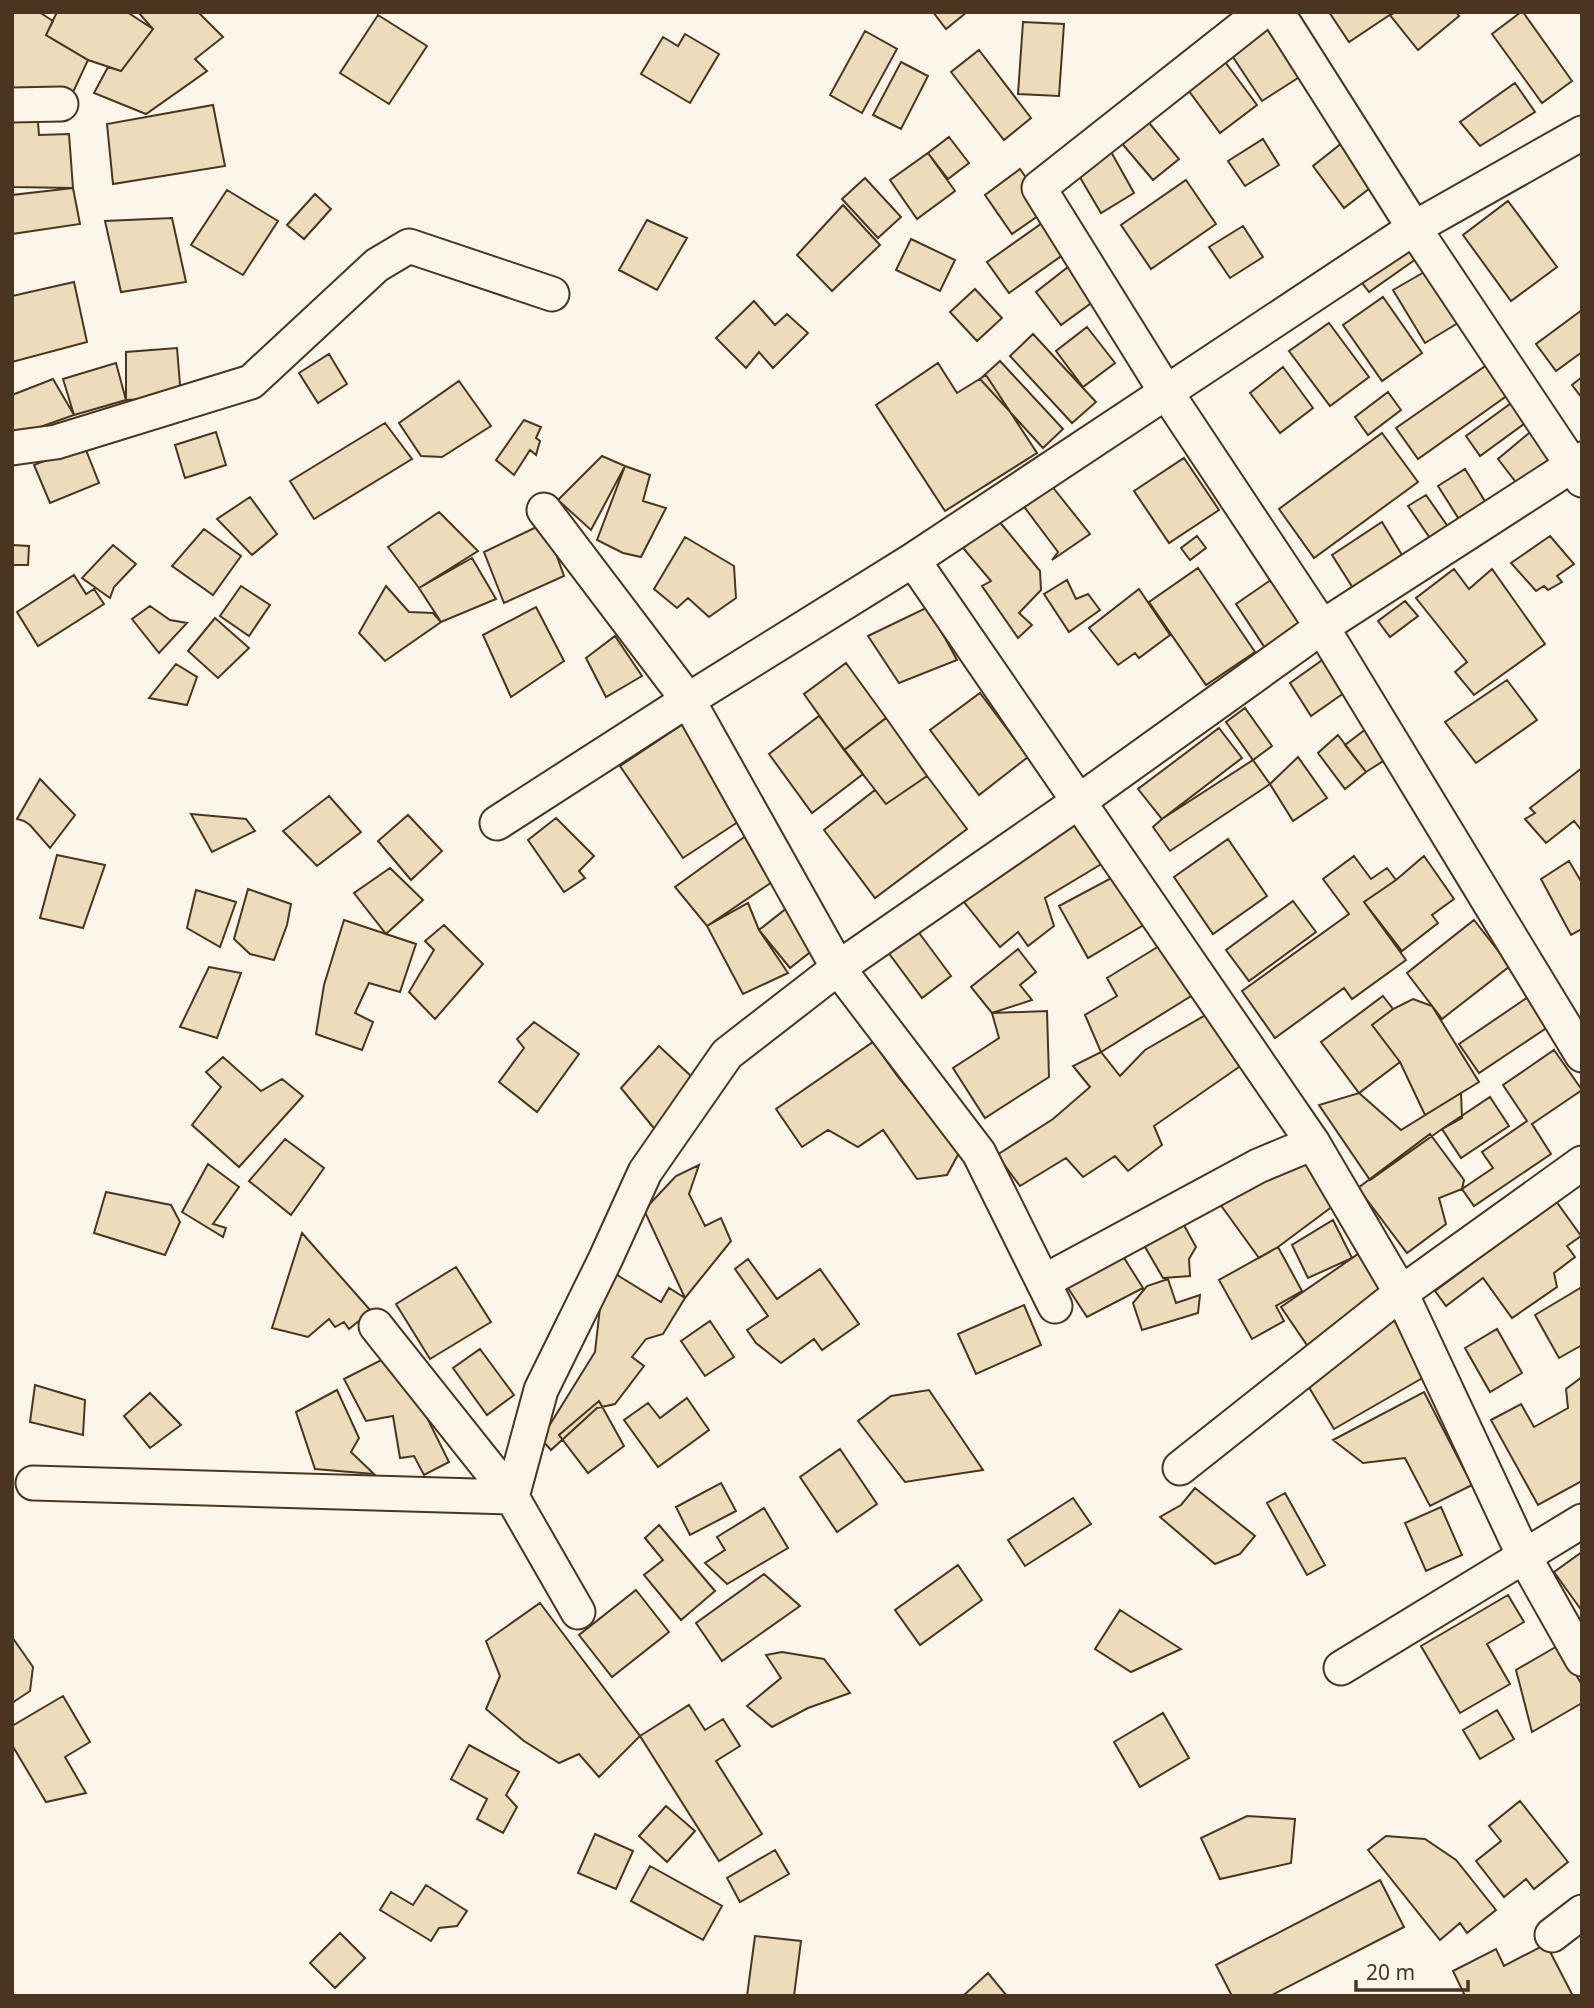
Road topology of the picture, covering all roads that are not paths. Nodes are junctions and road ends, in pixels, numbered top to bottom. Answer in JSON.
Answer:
{"nodes":[{"id":1,"x":1262,"y":12,"type":"edge"},
{"id":2,"x":1277,"y":12,"type":"edge"},
{"id":3,"x":61,"y":104,"type":"dead end"},
{"id":4,"x":12,"y":105,"type":"edge"},
{"id":5,"x":1582,"y":133,"type":"edge"},
{"id":6,"x":1414,"y":228,"type":"junction"},
{"id":7,"x":552,"y":294,"type":"dead end"},
{"id":8,"x":1166,"y":392,"type":"junction"},
{"id":9,"x":12,"y":448,"type":"edge"},
{"id":10,"x":1579,"y":468,"type":"edge"},
{"id":11,"x":544,"y":510,"type":"dead end"},
{"id":12,"x":913,"y":560,"type":"junction"},
{"id":13,"x":1322,"y":627,"type":"junction"},
{"id":14,"x":688,"y":700,"type":"junction"},
{"id":15,"x":1078,"y":802,"type":"junction"},
{"id":16,"x":497,"y":823,"type":"dead end"},
{"id":17,"x":838,"y":968,"type":"junction"},
{"id":18,"x":1582,"y":1055,"type":"edge"},
{"id":19,"x":1313,"y":1143,"type":"junction"},
{"id":20,"x":1582,"y":1163,"type":"edge"},
{"id":21,"x":1401,"y":1293,"type":"junction"},
{"id":22,"x":376,"y":1326,"type":"dead end"},
{"id":23,"x":1180,"y":1468,"type":"dead end"},
{"id":24,"x":33,"y":1483,"type":"dead end"},
{"id":25,"x":512,"y":1497,"type":"junction"},
{"id":26,"x":1582,"y":1521,"type":"edge"},
{"id":27,"x":1524,"y":1556,"type":"junction"},
{"id":28,"x":578,"y":1612,"type":"dead end"},
{"id":29,"x":1582,"y":1658,"type":"edge"},
{"id":30,"x":1341,"y":1668,"type":"dead end"},
{"id":31,"x":1582,"y":1912,"type":"edge"},
{"id":32,"x":1552,"y":1935,"type":"dead end"}],
"edges":[{"from":1,"to":8,"type":"street"},
{"from":2,"to":6,"type":"street"},
{"from":3,"to":4,"type":"street"},
{"from":5,"to":6,"type":"street"},
{"from":6,"to":8,"type":"street"},
{"from":6,"to":10,"type":"street"},
{"from":7,"to":9,"type":"street"},
{"from":8,"to":12,"type":"street"},
{"from":8,"to":13,"type":"street"},
{"from":10,"to":13,"type":"street"},
{"from":11,"to":14,"type":"street"},
{"from":12,"to":14,"type":"street"},
{"from":12,"to":15,"type":"street"},
{"from":13,"to":15,"type":"street"},
{"from":13,"to":18,"type":"street"},
{"from":14,"to":16,"type":"street"},
{"from":14,"to":17,"type":"street"},
{"from":15,"to":17,"type":"street"},
{"from":15,"to":19,"type":"street"},
{"from":17,"to":19,"type":"street"},
{"from":17,"to":25,"type":"street"},
{"from":19,"to":21,"type":"street"},
{"from":20,"to":21,"type":"street"},
{"from":21,"to":23,"type":"street"},
{"from":21,"to":27,"type":"street"},
{"from":22,"to":25,"type":"street"},
{"from":24,"to":25,"type":"street"},
{"from":25,"to":28,"type":"street"},
{"from":26,"to":27,"type":"street"},
{"from":27,"to":29,"type":"street"},
{"from":27,"to":30,"type":"street"},
{"from":31,"to":32,"type":"street"}]}
